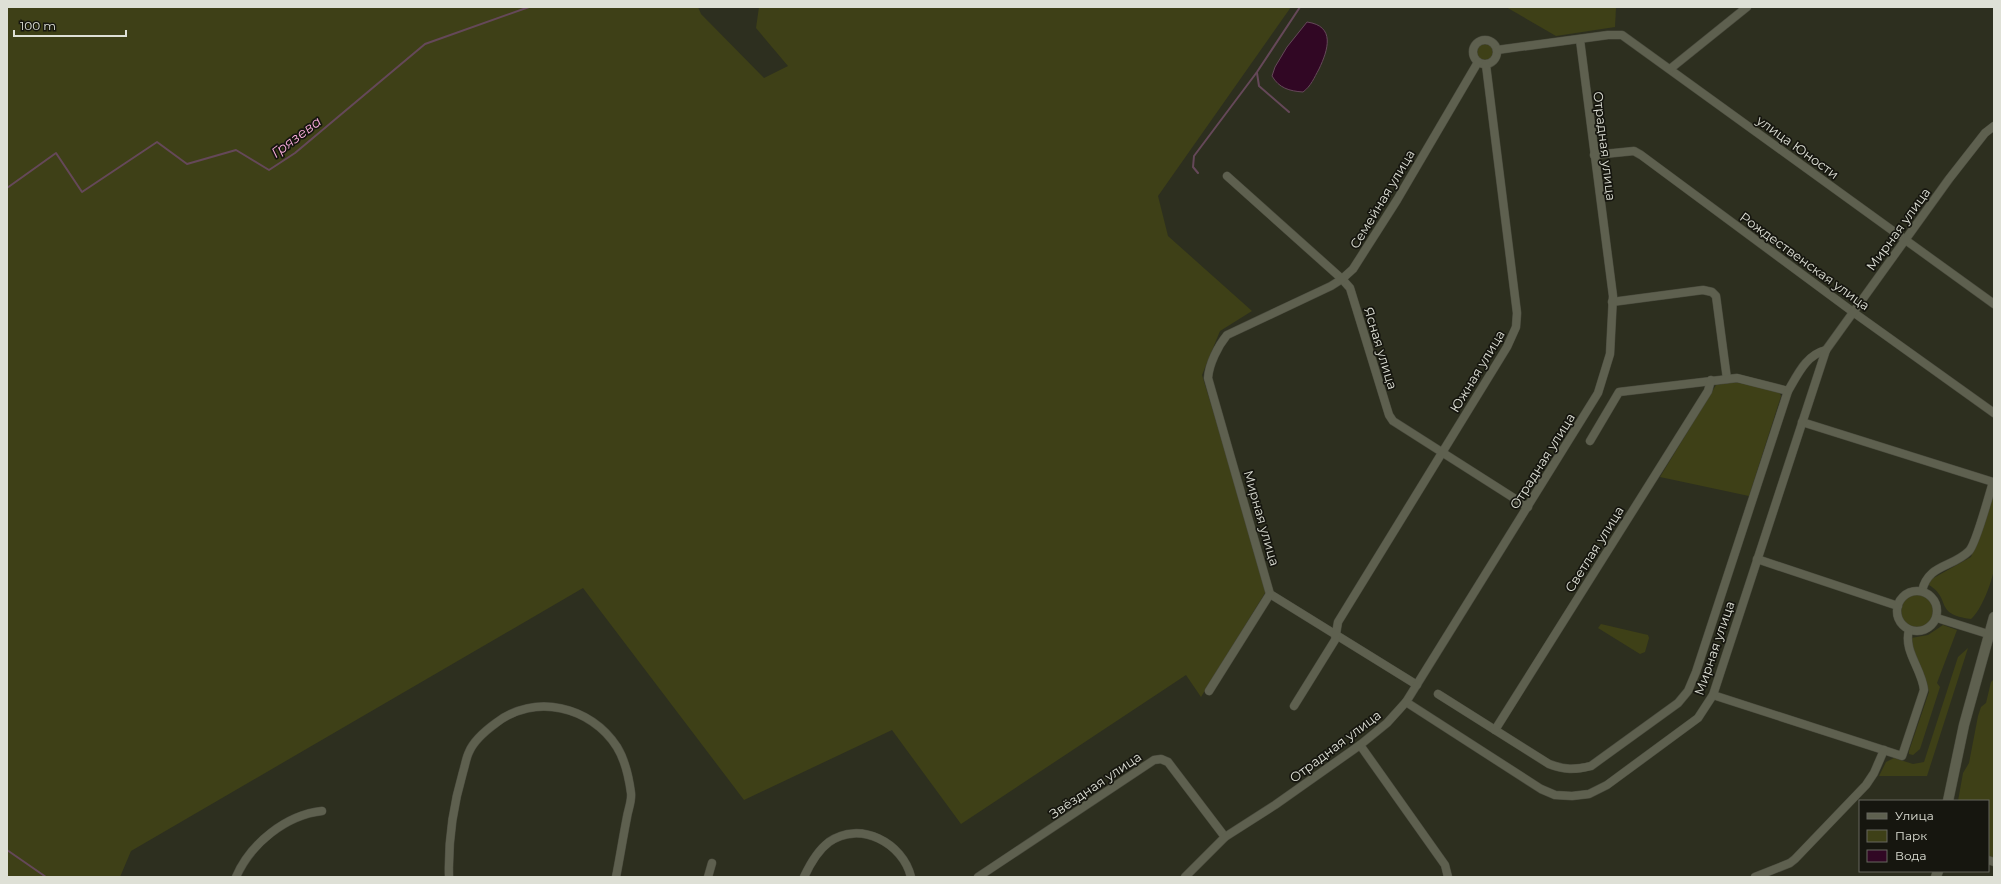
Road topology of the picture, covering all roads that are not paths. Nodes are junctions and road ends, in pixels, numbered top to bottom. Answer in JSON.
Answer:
{"nodes":[{"id":1,"x":1747,"y":7,"type":"edge"},
{"id":2,"x":1580,"y":40,"type":"junction"},
{"id":3,"x":1497,"y":50,"type":"junction"},
{"id":4,"x":1482,"y":64,"type":"junction"},
{"id":5,"x":1670,"y":69,"type":"junction"},
{"id":6,"x":1994,"y":126,"type":"edge"},
{"id":7,"x":1594,"y":155,"type":"junction"},
{"id":8,"x":1227,"y":176,"type":"dead end"},
{"id":9,"x":1905,"y":239,"type":"junction"},
{"id":10,"x":1342,"y":279,"type":"junction"},
{"id":11,"x":1612,"y":302,"type":"junction"},
{"id":12,"x":1994,"y":304,"type":"edge"},
{"id":13,"x":1274,"y":312,"type":"joint"},
{"id":14,"x":1853,"y":312,"type":"junction"},
{"id":15,"x":1826,"y":350,"type":"junction"},
{"id":16,"x":1727,"y":379,"type":"junction"},
{"id":17,"x":1711,"y":380,"type":"junction"},
{"id":18,"x":1788,"y":391,"type":"junction"},
{"id":19,"x":1994,"y":413,"type":"edge"},
{"id":20,"x":1802,"y":422,"type":"junction"},
{"id":21,"x":1590,"y":441,"type":"dead end"},
{"id":22,"x":1442,"y":452,"type":"junction"},
{"id":23,"x":1994,"y":482,"type":"edge"},
{"id":24,"x":1528,"y":507,"type":"junction"},
{"id":25,"x":1757,"y":559,"type":"junction"},
{"id":26,"x":1922,"y":592,"type":"junction"},
{"id":27,"x":1270,"y":594,"type":"junction"},
{"id":28,"x":1898,"y":606,"type":"junction"},
{"id":29,"x":1994,"y":617,"type":"edge"},
{"id":30,"x":1937,"y":618,"type":"junction"},
{"id":31,"x":1909,"y":630,"type":"junction"},
{"id":32,"x":1335,"y":633,"type":"junction"},
{"id":33,"x":1988,"y":634,"type":"junction"},
{"id":34,"x":1417,"y":685,"type":"junction"},
{"id":35,"x":1209,"y":691,"type":"dead end"},
{"id":36,"x":1438,"y":694,"type":"dead end"},
{"id":37,"x":1713,"y":695,"type":"junction"},
{"id":38,"x":1406,"y":702,"type":"junction"},
{"id":39,"x":1294,"y":706,"type":"dead end"},
{"id":40,"x":1495,"y":730,"type":"junction"},
{"id":41,"x":1360,"y":745,"type":"junction"},
{"id":42,"x":1884,"y":750,"type":"junction"},
{"id":43,"x":1948,"y":800,"type":"edge"},
{"id":44,"x":322,"y":811,"type":"dead end"},
{"id":45,"x":1225,"y":837,"type":"junction"},
{"id":46,"x":712,"y":863,"type":"dead end"},
{"id":47,"x":236,"y":877,"type":"edge"},
{"id":48,"x":449,"y":877,"type":"edge"},
{"id":49,"x":616,"y":877,"type":"edge"},
{"id":50,"x":708,"y":877,"type":"edge"},
{"id":51,"x":804,"y":877,"type":"edge"},
{"id":52,"x":911,"y":877,"type":"edge"},
{"id":53,"x":978,"y":877,"type":"edge"},
{"id":54,"x":1185,"y":877,"type":"edge"},
{"id":55,"x":1448,"y":877,"type":"edge"},
{"id":56,"x":1755,"y":877,"type":"edge"}],
"edges":[{"from":1,"to":5,"type":"street"},
{"from":2,"to":3,"type":"street","name":"улица Юности"},
{"from":2,"to":5,"type":"street","name":"улица Юности"},
{"from":2,"to":7,"type":"street","name":"Отрадная улица"},
{"from":3,"to":4,"type":"street"},
{"from":3,"to":4,"type":"street"},
{"from":4,"to":10,"type":"street","name":"Семейная улица"},
{"from":4,"to":22,"type":"street","name":"Южная улица"},
{"from":5,"to":9,"type":"street","name":"улица Юности"},
{"from":6,"to":9,"type":"street","name":"Мирная улица"},
{"from":7,"to":11,"type":"street","name":"Отрадная улица"},
{"from":7,"to":14,"type":"street","name":"Рождественская улица"},
{"from":8,"to":10,"type":"street","name":"Ясная улица"},
{"from":9,"to":12,"type":"street","name":"улица Юности"},
{"from":9,"to":14,"type":"street","name":"Мирная улица"},
{"from":10,"to":13,"type":"street","name":"Семейная улица"},
{"from":10,"to":22,"type":"street","name":"Ясная улица"},
{"from":11,"to":16,"type":"street"},
{"from":11,"to":24,"type":"street","name":"Отрадная улица"},
{"from":13,"to":27,"type":"street","name":"Мирная улица"},
{"from":14,"to":15,"type":"street","name":"Мирная улица"},
{"from":14,"to":19,"type":"street","name":"Рождественская улица"},
{"from":15,"to":18,"type":"street","name":"Мирная улица"},
{"from":15,"to":20,"type":"street","name":"Мирная улица"},
{"from":16,"to":17,"type":"street"},
{"from":16,"to":18,"type":"street"},
{"from":17,"to":21,"type":"street"},
{"from":17,"to":40,"type":"street","name":"Светлая улица"},
{"from":18,"to":40,"type":"street","name":"Мирная улица"},
{"from":20,"to":23,"type":"street"},
{"from":20,"to":25,"type":"street","name":"Мирная улица"},
{"from":22,"to":24,"type":"street","name":"Ясная улица"},
{"from":22,"to":32,"type":"street","name":"Южная улица"},
{"from":23,"to":26,"type":"street"},
{"from":24,"to":34,"type":"street","name":"Отрадная улица"},
{"from":25,"to":28,"type":"street"},
{"from":25,"to":37,"type":"street","name":"Мирная улица"},
{"from":26,"to":28,"type":"street"},
{"from":26,"to":30,"type":"street"},
{"from":27,"to":32,"type":"street"},
{"from":27,"to":35,"type":"street"},
{"from":28,"to":31,"type":"street"},
{"from":29,"to":33,"type":"street"},
{"from":30,"to":31,"type":"street"},
{"from":30,"to":33,"type":"street"},
{"from":31,"to":42,"type":"street"},
{"from":32,"to":34,"type":"street"},
{"from":32,"to":39,"type":"street","name":"Южная улица"},
{"from":33,"to":43,"type":"street"},
{"from":34,"to":38,"type":"street","name":"Отрадная улица"},
{"from":36,"to":40,"type":"street","name":"Мирная улица"},
{"from":37,"to":38,"type":"street","name":"Мирная улица"},
{"from":37,"to":42,"type":"street"},
{"from":38,"to":41,"type":"street","name":"Отрадная улица"},
{"from":41,"to":45,"type":"street","name":"Отрадная улица"},
{"from":41,"to":55,"type":"street"},
{"from":42,"to":56,"type":"street"},
{"from":44,"to":47,"type":"street"},
{"from":45,"to":53,"type":"street","name":"Звёздная улица"},
{"from":45,"to":54,"type":"street","name":"Отрадная улица"},
{"from":46,"to":50,"type":"street"},
{"from":48,"to":49,"type":"street"},
{"from":51,"to":52,"type":"street"}]}
